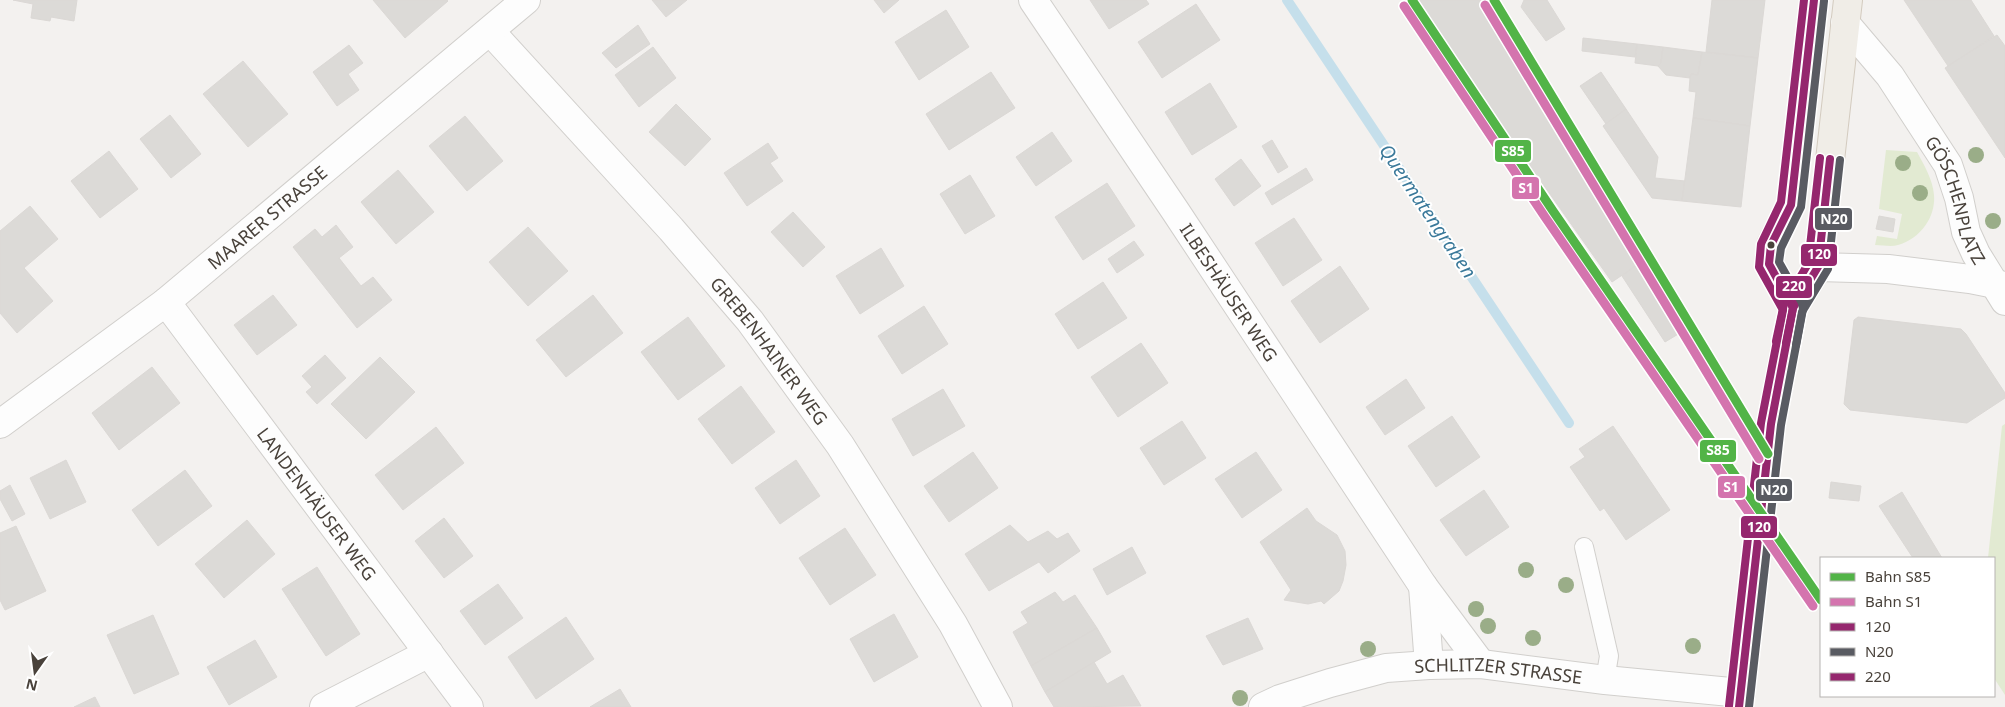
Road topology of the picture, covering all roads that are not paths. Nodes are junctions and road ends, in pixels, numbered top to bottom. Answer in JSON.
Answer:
{"nodes":[{"id":1,"x":526,"y":0,"type":"edge"},
{"id":2,"x":1033,"y":0,"type":"edge"},
{"id":3,"x":1814,"y":0,"type":"edge"},
{"id":4,"x":1847,"y":11,"type":"edge"},
{"id":5,"x":490,"y":31,"type":"junction"},
{"id":6,"x":1791,"y":205,"type":"junction"},
{"id":7,"x":1818,"y":267,"type":"junction"},
{"id":8,"x":2002,"y":290,"type":"edge"},
{"id":9,"x":166,"y":302,"type":"junction"},
{"id":10,"x":1793,"y":308,"type":"junction"},
{"id":11,"x":0,"y":424,"type":"edge"},
{"id":12,"x":1584,"y":547,"type":"dead end"},
{"id":13,"x":1423,"y":586,"type":"junction"},
{"id":14,"x":429,"y":653,"type":"junction"},
{"id":15,"x":1481,"y":664,"type":"junction"},
{"id":16,"x":1429,"y":665,"type":"junction"},
{"id":17,"x":1605,"y":680,"type":"junction"},
{"id":18,"x":1740,"y":700,"type":"edge"},
{"id":19,"x":324,"y":707,"type":"edge"},
{"id":20,"x":469,"y":707,"type":"edge"},
{"id":21,"x":998,"y":707,"type":"edge"},
{"id":22,"x":1263,"y":707,"type":"edge"}],
"edges":[{"from":1,"to":5,"type":"street","name":"MAARER STRASSE"},
{"from":2,"to":13,"type":"street","name":"ILBESHÄUSER WEG"},
{"from":3,"to":6,"type":"main road"},
{"from":4,"to":7,"type":"main road"},
{"from":4,"to":8,"type":"street","name":"GÖSCHENPLATZ"},
{"from":5,"to":9,"type":"street","name":"MAARER STRASSE"},
{"from":5,"to":21,"type":"street","name":"GREBENHAINER WEG"},
{"from":6,"to":7,"type":"main road"},
{"from":6,"to":10,"type":"main road"},
{"from":7,"to":8,"type":"street","name":"GÖSCHENPLATZ"},
{"from":7,"to":10,"type":"main road"},
{"from":9,"to":11,"type":"street","name":"MAARER STRASSE"},
{"from":9,"to":14,"type":"street","name":"LANDENHÄUSER WEG"},
{"from":10,"to":18,"type":"main road"},
{"from":12,"to":17,"type":"lane"},
{"from":13,"to":15,"type":"street","name":"ILBESHÄUSER WEG"},
{"from":13,"to":16,"type":"street","name":"ILBESHÄUSER WEG"},
{"from":14,"to":19,"type":"street"},
{"from":14,"to":20,"type":"street","name":"LANDENHÄUSER WEG"},
{"from":15,"to":16,"type":"street","name":"SCHLITZER STRASSE"},
{"from":15,"to":17,"type":"street","name":"SCHLITZER STRASSE"},
{"from":16,"to":22,"type":"street","name":"SCHLITZER STRASSE"},
{"from":17,"to":18,"type":"street","name":"SCHLITZER STRASSE"}]}
